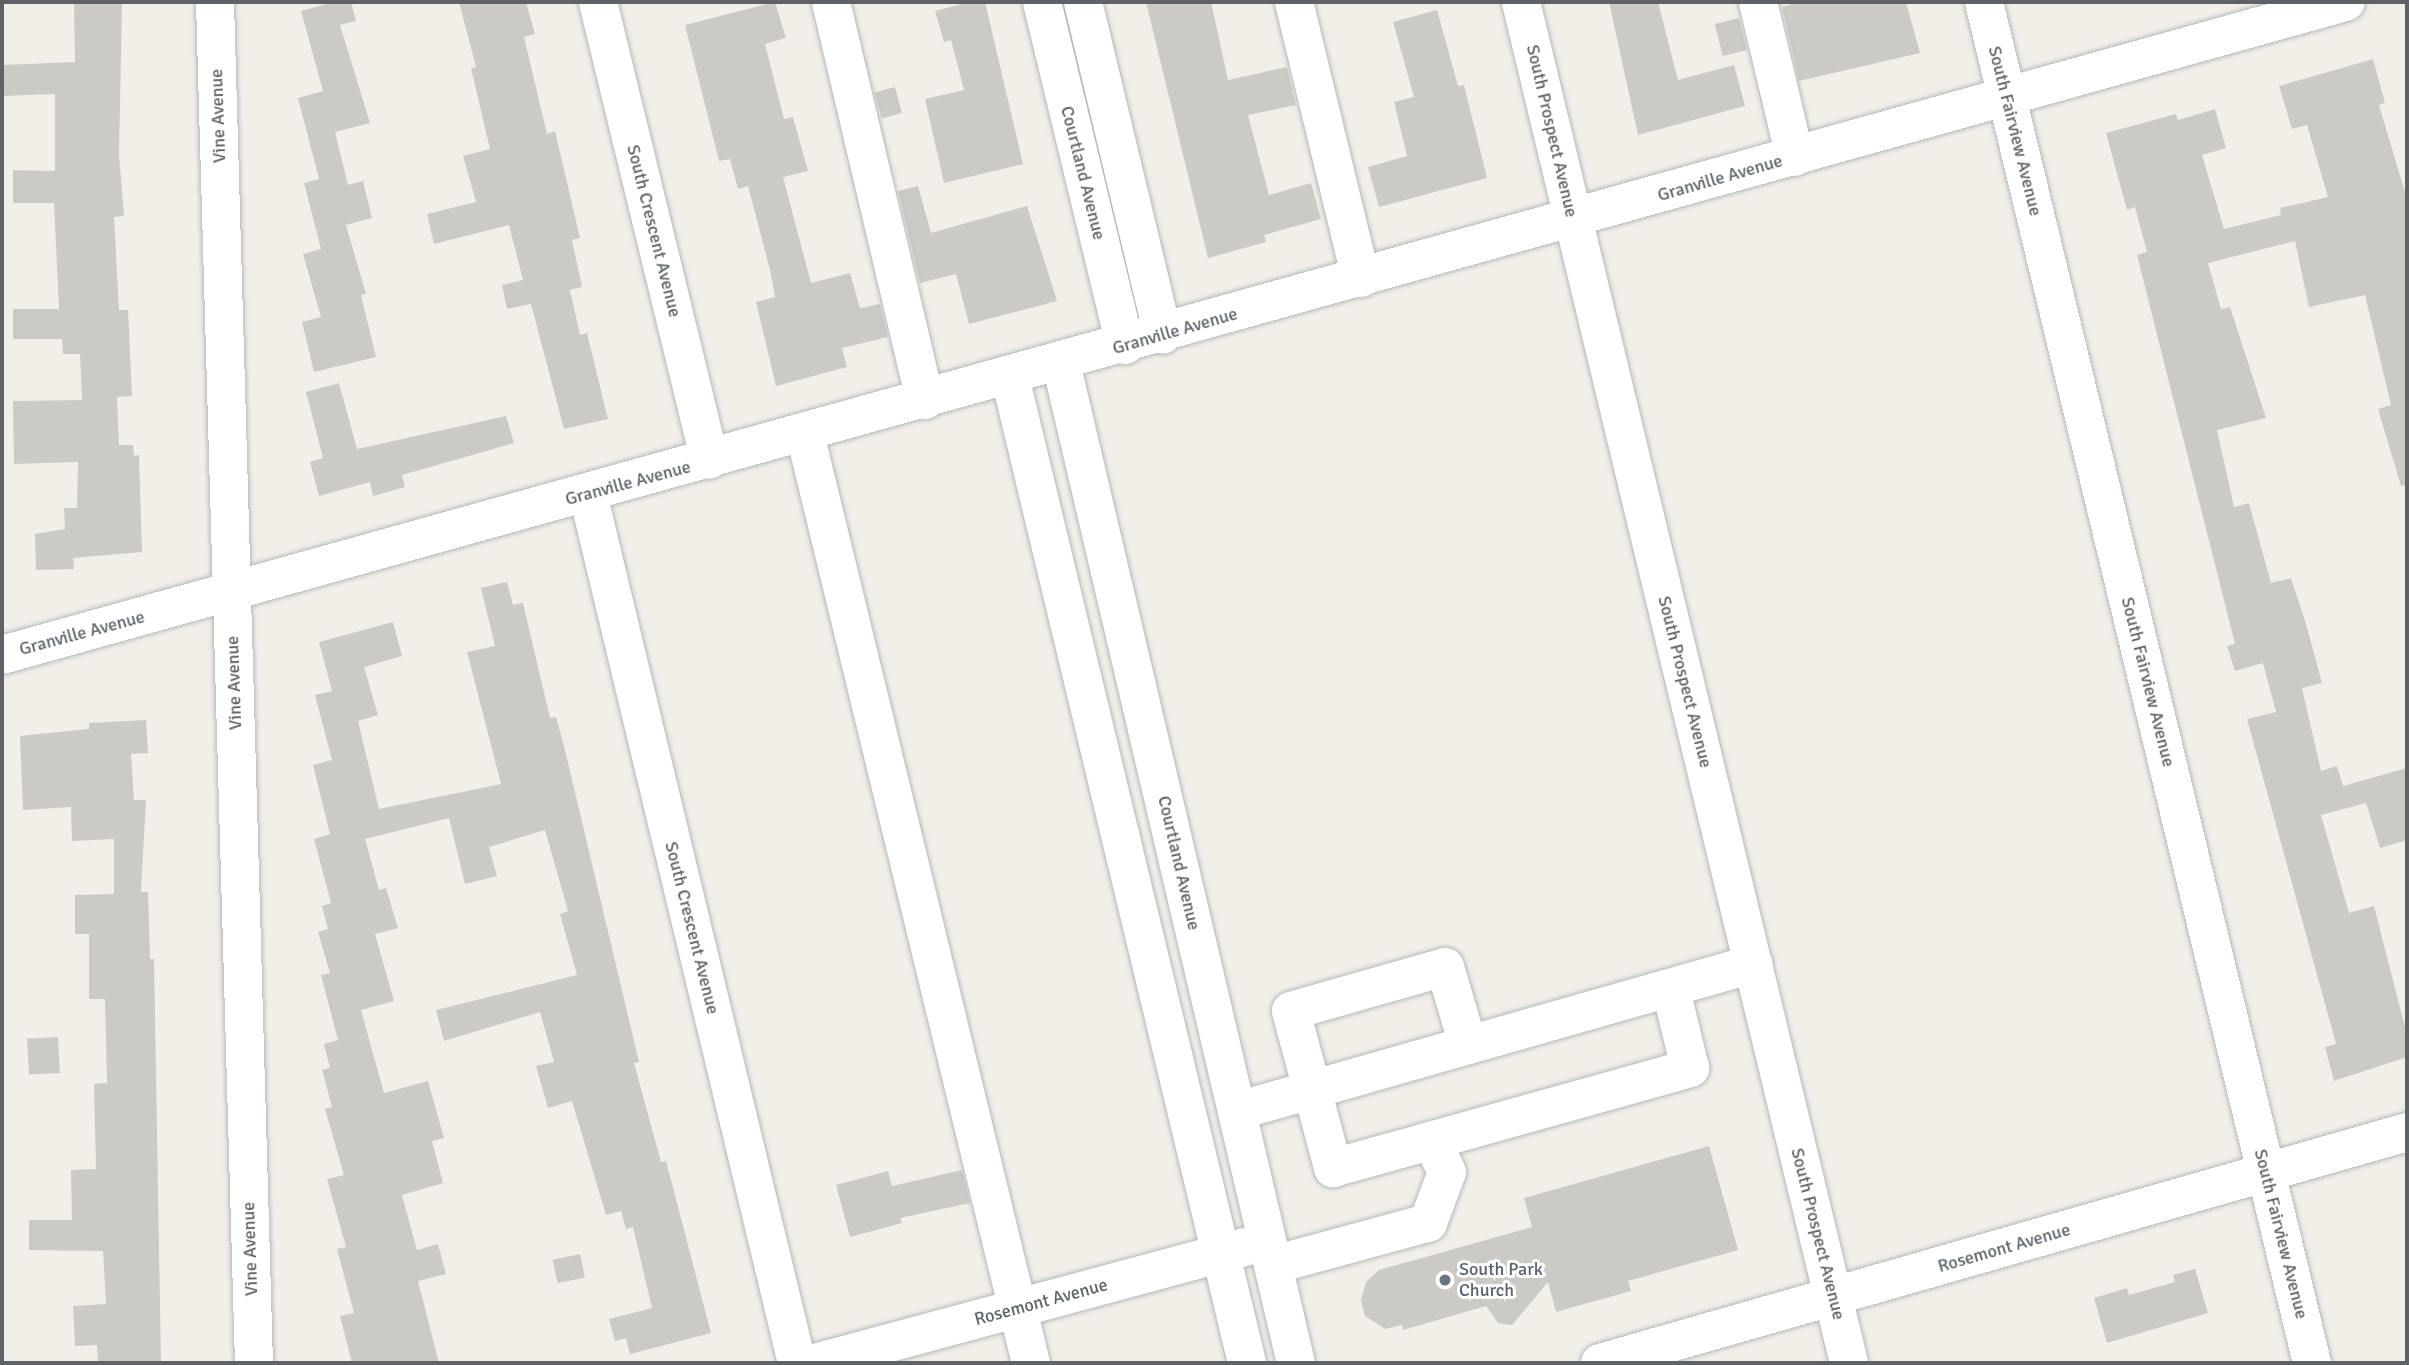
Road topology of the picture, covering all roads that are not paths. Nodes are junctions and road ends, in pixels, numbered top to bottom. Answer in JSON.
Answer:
{"nodes":[{"id":1,"x":215,"y":2,"type":"edge"},
{"id":2,"x":598,"y":2,"type":"edge"},
{"id":3,"x":831,"y":2,"type":"edge"},
{"id":4,"x":1042,"y":2,"type":"edge"},
{"id":5,"x":1083,"y":2,"type":"edge"},
{"id":6,"x":1294,"y":2,"type":"edge"},
{"id":7,"x":1521,"y":2,"type":"edge"},
{"id":8,"x":1758,"y":2,"type":"edge"},
{"id":9,"x":1984,"y":2,"type":"edge"},
{"id":10,"x":2346,"y":2,"type":"edge"},
{"id":11,"x":2007,"y":97,"type":"junction"},
{"id":12,"x":1795,"y":156,"type":"junction"},
{"id":13,"x":1573,"y":219,"type":"junction"},
{"id":14,"x":1361,"y":278,"type":"junction"},
{"id":15,"x":1163,"y":334,"type":"junction"},
{"id":16,"x":1125,"y":345,"type":"junction"},
{"id":17,"x":1061,"y":363,"type":"junction"},
{"id":18,"x":1010,"y":377,"type":"junction"},
{"id":19,"x":925,"y":400,"type":"junction"},
{"id":20,"x":805,"y":434,"type":"junction"},
{"id":21,"x":710,"y":460,"type":"junction"},
{"id":22,"x":588,"y":494,"type":"junction"},
{"id":23,"x":231,"y":592,"type":"junction"},
{"id":24,"x":2,"y":655,"type":"edge"},
{"id":25,"x":1753,"y":964,"type":"junction"},
{"id":26,"x":1671,"y":990,"type":"junction"},
{"id":27,"x":1468,"y":1045,"type":"junction"},
{"id":28,"x":1312,"y":1090,"type":"junction"},
{"id":29,"x":1237,"y":1111,"type":"junction"},
{"id":30,"x":2407,"y":1132,"type":"edge"},
{"id":31,"x":1432,"y":1141,"type":"junction"},
{"id":32,"x":2266,"y":1172,"type":"junction"},
{"id":33,"x":1270,"y":1253,"type":"junction"},
{"id":34,"x":1220,"y":1254,"type":"junction"},
{"id":35,"x":1833,"y":1297,"type":"junction"},
{"id":36,"x":1018,"y":1308,"type":"junction"},
{"id":37,"x":254,"y":1363,"type":"edge"},
{"id":38,"x":797,"y":1363,"type":"edge"},
{"id":39,"x":815,"y":1363,"type":"edge"},
{"id":40,"x":1031,"y":1363,"type":"edge"},
{"id":41,"x":1247,"y":1363,"type":"edge"},
{"id":42,"x":1296,"y":1363,"type":"edge"},
{"id":43,"x":1600,"y":1363,"type":"edge"},
{"id":44,"x":1849,"y":1363,"type":"edge"},
{"id":45,"x":2312,"y":1363,"type":"edge"}],
"edges":[{"from":1,"to":23,"type":"street","name":"Vine Avenue"},
{"from":2,"to":21,"type":"street","name":"South Crescent Avenue"},
{"from":3,"to":19,"type":"street"},
{"from":4,"to":16,"type":"street","name":"Courtland Avenue"},
{"from":5,"to":15,"type":"street"},
{"from":6,"to":14,"type":"street"},
{"from":7,"to":13,"type":"street","name":"South Prospect Avenue"},
{"from":8,"to":12,"type":"street"},
{"from":9,"to":11,"type":"street","name":"South Fairview Avenue"},
{"from":10,"to":11,"type":"street","name":"Granville Avenue"},
{"from":11,"to":12,"type":"street","name":"Granville Avenue"},
{"from":11,"to":32,"type":"street","name":"South Fairview Avenue"},
{"from":12,"to":13,"type":"street","name":"Granville Avenue"},
{"from":13,"to":14,"type":"street","name":"Granville Avenue"},
{"from":13,"to":25,"type":"street","name":"South Prospect Avenue"},
{"from":14,"to":15,"type":"street","name":"Granville Avenue"},
{"from":15,"to":16,"type":"street","name":"Granville Avenue"},
{"from":16,"to":17,"type":"street","name":"Granville Avenue"},
{"from":17,"to":18,"type":"street","name":"Granville Avenue"},
{"from":17,"to":29,"type":"street","name":"Courtland Avenue"},
{"from":18,"to":19,"type":"street","name":"Granville Avenue"},
{"from":18,"to":34,"type":"street"},
{"from":19,"to":20,"type":"street","name":"Granville Avenue"},
{"from":20,"to":21,"type":"street","name":"Granville Avenue"},
{"from":20,"to":36,"type":"street"},
{"from":21,"to":22,"type":"street","name":"Granville Avenue"},
{"from":22,"to":23,"type":"street","name":"Granville Avenue"},
{"from":22,"to":38,"type":"street","name":"South Crescent Avenue"},
{"from":23,"to":24,"type":"street","name":"Granville Avenue"},
{"from":23,"to":37,"type":"street","name":"Vine Avenue"},
{"from":25,"to":26,"type":"street"},
{"from":25,"to":35,"type":"street","name":"South Prospect Avenue"},
{"from":26,"to":27,"type":"street"},
{"from":26,"to":31,"type":"street"},
{"from":27,"to":28,"type":"street"},
{"from":27,"to":28,"type":"street"},
{"from":28,"to":29,"type":"street"},
{"from":28,"to":31,"type":"street"},
{"from":29,"to":33,"type":"street","name":"Courtland Avenue"},
{"from":30,"to":32,"type":"street","name":"Rosemont Avenue"},
{"from":31,"to":33,"type":"street","name":"Rosemont Avenue"},
{"from":32,"to":35,"type":"street","name":"Rosemont Avenue"},
{"from":32,"to":45,"type":"street","name":"South Fairview Avenue"},
{"from":33,"to":34,"type":"street","name":"Rosemont Avenue"},
{"from":33,"to":42,"type":"street","name":"Courtland Avenue"},
{"from":34,"to":36,"type":"street","name":"Rosemont Avenue"},
{"from":34,"to":41,"type":"street"},
{"from":35,"to":43,"type":"street","name":"Rosemont Avenue"},
{"from":35,"to":44,"type":"street","name":"South Prospect Avenue"},
{"from":36,"to":39,"type":"street","name":"Rosemont Avenue"},
{"from":36,"to":40,"type":"street"}]}
